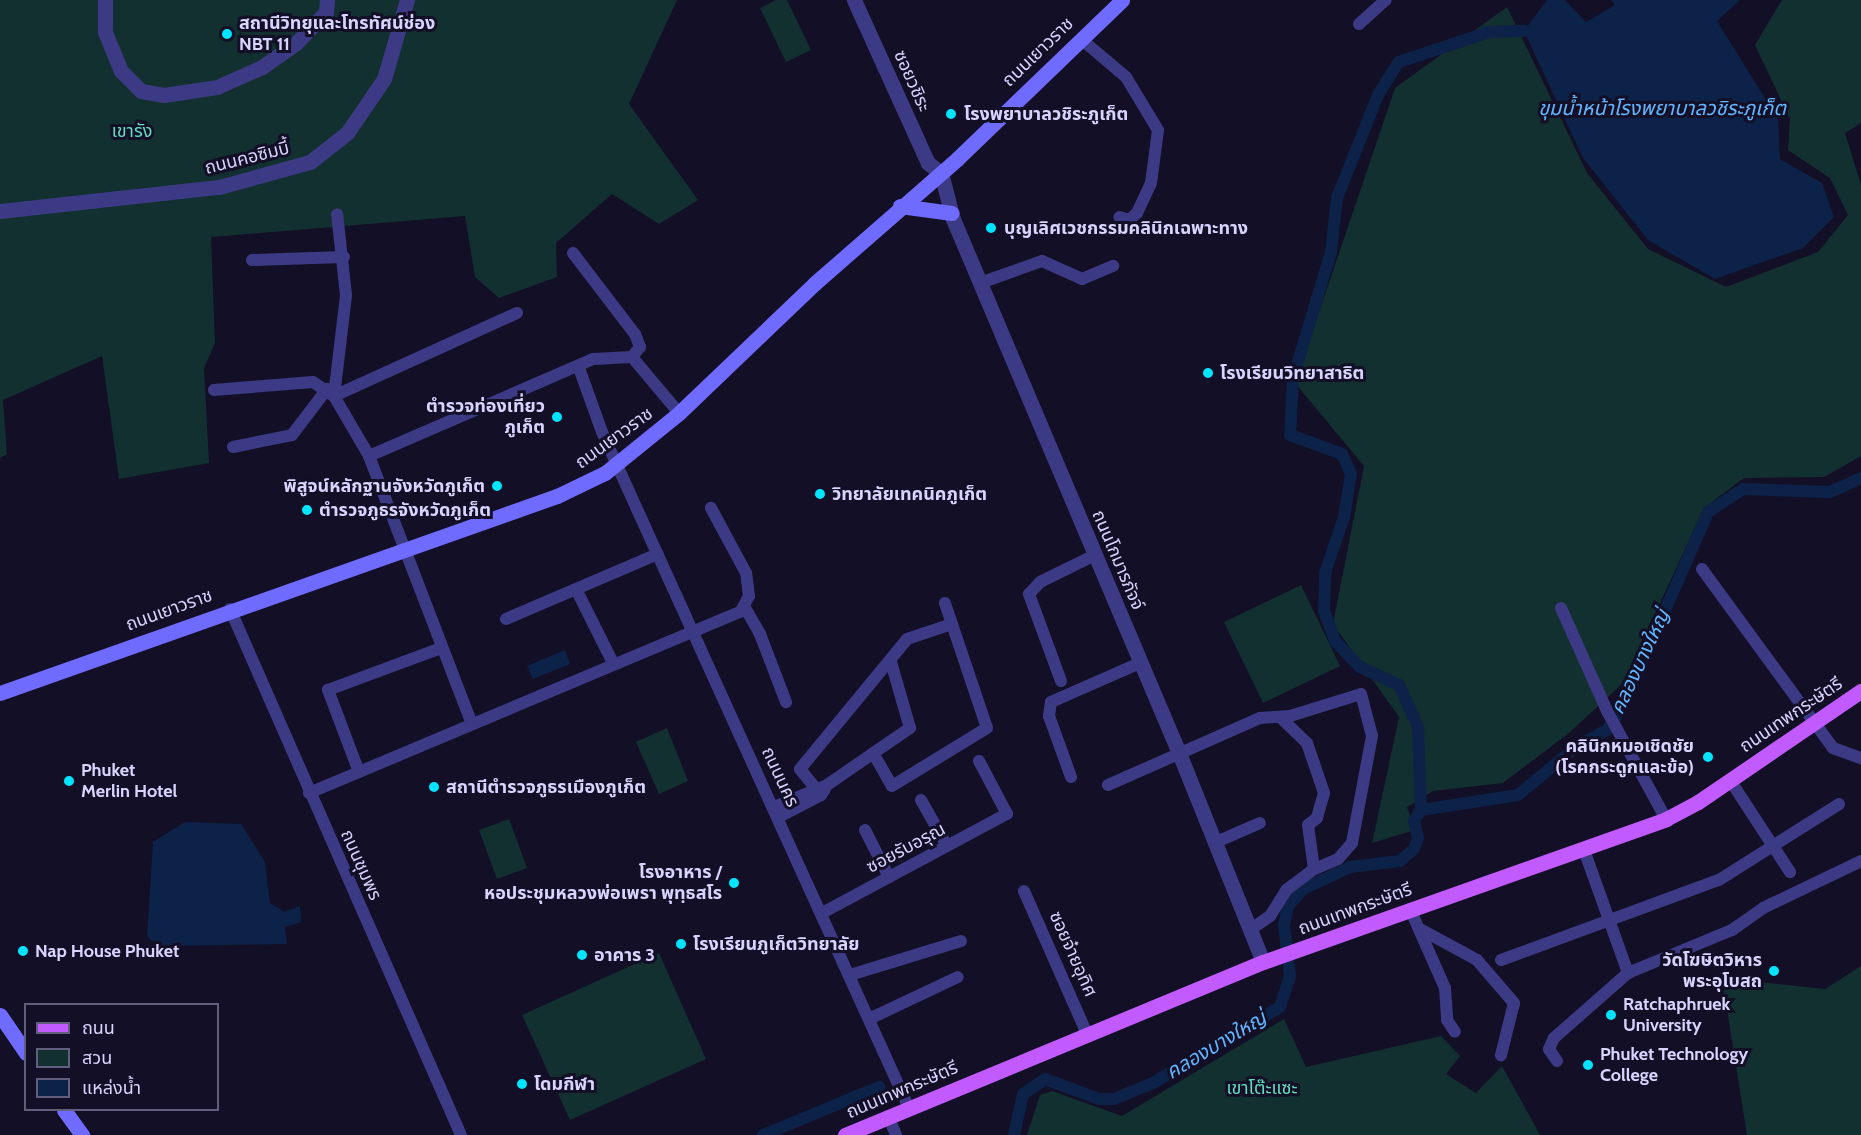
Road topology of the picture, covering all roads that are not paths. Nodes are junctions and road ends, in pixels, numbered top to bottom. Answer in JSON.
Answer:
{"nodes":[{"id":1,"x":105,"y":0,"type":"edge"},
{"id":2,"x":327,"y":0,"type":"edge"},
{"id":3,"x":407,"y":0,"type":"edge"},
{"id":4,"x":854,"y":0,"type":"edge"},
{"id":5,"x":1122,"y":0,"type":"edge"},
{"id":6,"x":1386,"y":0,"type":"edge"},
{"id":7,"x":1359,"y":24,"type":"dead end"},
{"id":8,"x":1081,"y":39,"type":"junction"},
{"id":9,"x":941,"y":173,"type":"junction"},
{"id":10,"x":900,"y":206,"type":"junction"},
{"id":11,"x":0,"y":211,"type":"edge"},
{"id":12,"x":952,"y":213,"type":"junction"},
{"id":13,"x":337,"y":214,"type":"dead end"},
{"id":14,"x":1119,"y":217,"type":"dead end"},
{"id":15,"x":573,"y":253,"type":"dead end"},
{"id":16,"x":344,"y":257,"type":"junction"},
{"id":17,"x":252,"y":260,"type":"dead end"},
{"id":18,"x":1113,"y":266,"type":"dead end"},
{"id":19,"x":980,"y":283,"type":"junction"},
{"id":20,"x":517,"y":313,"type":"dead end"},
{"id":21,"x":632,"y":357,"type":"junction"},
{"id":22,"x":579,"y":368,"type":"junction"},
{"id":23,"x":214,"y":390,"type":"dead end"},
{"id":24,"x":331,"y":393,"type":"junction"},
{"id":25,"x":679,"y":413,"type":"junction"},
{"id":26,"x":233,"y":447,"type":"dead end"},
{"id":27,"x":369,"y":456,"type":"junction"},
{"id":28,"x":619,"y":462,"type":"junction"},
{"id":29,"x":711,"y":508,"type":"dead end"},
{"id":30,"x":405,"y":551,"type":"junction"},
{"id":31,"x":658,"y":554,"type":"junction"},
{"id":32,"x":1095,"y":555,"type":"junction"},
{"id":33,"x":1702,"y":569,"type":"dead end"},
{"id":34,"x":576,"y":589,"type":"junction"},
{"id":35,"x":945,"y":603,"type":"dead end"},
{"id":36,"x":744,"y":606,"type":"junction"},
{"id":37,"x":1561,"y":608,"type":"dead end"},
{"id":38,"x":230,"y":609,"type":"junction"},
{"id":39,"x":506,"y":619,"type":"dead end"},
{"id":40,"x":952,"y":624,"type":"junction"},
{"id":41,"x":693,"y":630,"type":"junction"},
{"id":42,"x":441,"y":648,"type":"junction"},
{"id":43,"x":891,"y":662,"type":"junction"},
{"id":44,"x":613,"y":663,"type":"junction"},
{"id":45,"x":1140,"y":663,"type":"junction"},
{"id":46,"x":1061,"y":681,"type":"dead end"},
{"id":47,"x":1861,"y":691,"type":"edge"},
{"id":48,"x":0,"y":693,"type":"edge"},
{"id":49,"x":786,"y":702,"type":"dead end"},
{"id":50,"x":1280,"y":717,"type":"junction"},
{"id":51,"x":1814,"y":723,"type":"junction"},
{"id":52,"x":472,"y":724,"type":"junction"},
{"id":53,"x":873,"y":753,"type":"junction"},
{"id":54,"x":1179,"y":753,"type":"junction"},
{"id":55,"x":1861,"y":758,"type":"edge"},
{"id":56,"x":980,"y":761,"type":"dead end"},
{"id":57,"x":360,"y":772,"type":"junction"},
{"id":58,"x":1071,"y":777,"type":"dead end"},
{"id":59,"x":1730,"y":780,"type":"junction"},
{"id":60,"x":1108,"y":785,"type":"dead end"},
{"id":61,"x":821,"y":790,"type":"junction"},
{"id":62,"x":309,"y":792,"type":"junction"},
{"id":63,"x":921,"y":800,"type":"dead end"},
{"id":64,"x":1839,"y":804,"type":"dead end"},
{"id":65,"x":776,"y":812,"type":"junction"},
{"id":66,"x":1666,"y":819,"type":"junction"},
{"id":67,"x":1260,"y":823,"type":"dead end"},
{"id":68,"x":865,"y":830,"type":"dead end"},
{"id":69,"x":1215,"y":843,"type":"junction"},
{"id":70,"x":1772,"y":845,"type":"junction"},
{"id":71,"x":947,"y":846,"type":"junction"},
{"id":72,"x":1584,"y":850,"type":"junction"},
{"id":73,"x":1861,"y":861,"type":"edge"},
{"id":74,"x":1314,"y":869,"type":"junction"},
{"id":75,"x":1790,"y":872,"type":"dead end"},
{"id":76,"x":889,"y":877,"type":"junction"},
{"id":77,"x":1024,"y":891,"type":"dead end"},
{"id":78,"x":1410,"y":909,"type":"junction"},
{"id":79,"x":822,"y":913,"type":"junction"},
{"id":80,"x":1610,"y":921,"type":"junction"},
{"id":81,"x":1420,"y":929,"type":"junction"},
{"id":82,"x":1250,"y":930,"type":"junction"},
{"id":83,"x":961,"y":941,"type":"dead end"},
{"id":84,"x":1502,"y":960,"type":"dead end"},
{"id":85,"x":1263,"y":963,"type":"junction"},
{"id":86,"x":1628,"y":974,"type":"junction"},
{"id":87,"x":850,"y":975,"type":"junction"},
{"id":88,"x":958,"y":977,"type":"dead end"},
{"id":89,"x":0,"y":1015,"type":"edge"},
{"id":90,"x":869,"y":1019,"type":"junction"},
{"id":91,"x":1455,"y":1032,"type":"dead end"},
{"id":92,"x":1087,"y":1034,"type":"junction"},
{"id":93,"x":24,"y":1050,"type":"edge"},
{"id":94,"x":1501,"y":1055,"type":"dead end"},
{"id":95,"x":1557,"y":1061,"type":"dead end"},
{"id":96,"x":909,"y":1108,"type":"junction"},
{"id":97,"x":65,"y":1111,"type":"edge"},
{"id":98,"x":888,"y":1116,"type":"junction"},
{"id":99,"x":82,"y":1135,"type":"edge"},
{"id":100,"x":461,"y":1135,"type":"edge"},
{"id":101,"x":844,"y":1135,"type":"edge"},
{"id":102,"x":896,"y":1135,"type":"edge"}],
"edges":[{"from":1,"to":2,"type":"street"},
{"from":3,"to":11,"type":"street","name":"ถนนคอซิมบี้"},
{"from":4,"to":9,"type":"street","name":"ซอยวชิระ"},
{"from":5,"to":8,"type":"main road","name":"ถนนเยาวราช"},
{"from":6,"to":7,"type":"street"},
{"from":8,"to":9,"type":"main road","name":"ถนนเยาวราช"},
{"from":8,"to":14,"type":"street"},
{"from":9,"to":10,"type":"main road","name":"ถนนเยาวราช"},
{"from":9,"to":12,"type":"street","name":"ถนนโกมารภัจจ์"},
{"from":10,"to":12,"type":"main road"},
{"from":10,"to":25,"type":"main road","name":"ถนนเยาวราช"},
{"from":12,"to":19,"type":"street","name":"ถนนโกมารภัจจ์"},
{"from":13,"to":16,"type":"street"},
{"from":15,"to":21,"type":"street"},
{"from":16,"to":17,"type":"street"},
{"from":16,"to":24,"type":"street"},
{"from":18,"to":19,"type":"street"},
{"from":19,"to":32,"type":"street","name":"ถนนโกมารภัจจ์"},
{"from":20,"to":24,"type":"street"},
{"from":21,"to":22,"type":"street"},
{"from":21,"to":25,"type":"street"},
{"from":22,"to":27,"type":"street"},
{"from":22,"to":28,"type":"street","name":"ถนนนคร"},
{"from":23,"to":24,"type":"street"},
{"from":24,"to":26,"type":"street"},
{"from":24,"to":27,"type":"street"},
{"from":25,"to":28,"type":"main road","name":"ถนนเยาวราช"},
{"from":27,"to":30,"type":"street"},
{"from":28,"to":30,"type":"main road","name":"ถนนเยาวราช"},
{"from":28,"to":31,"type":"street","name":"ถนนนคร"},
{"from":29,"to":36,"type":"street"},
{"from":30,"to":38,"type":"main road","name":"ถนนเยาวราช"},
{"from":30,"to":42,"type":"street"},
{"from":31,"to":34,"type":"street"},
{"from":31,"to":41,"type":"street","name":"ถนนนคร"},
{"from":32,"to":45,"type":"street","name":"ถนนโกมารภัจจ์"},
{"from":32,"to":46,"type":"street"},
{"from":33,"to":51,"type":"street"},
{"from":34,"to":39,"type":"street"},
{"from":34,"to":44,"type":"street"},
{"from":35,"to":40,"type":"street"},
{"from":36,"to":41,"type":"street"},
{"from":36,"to":49,"type":"street"},
{"from":37,"to":66,"type":"street"},
{"from":38,"to":48,"type":"main road","name":"ถนนเยาวราช"},
{"from":38,"to":62,"type":"street","name":"ถนนชุมพร"},
{"from":40,"to":43,"type":"street"},
{"from":40,"to":53,"type":"street"},
{"from":41,"to":44,"type":"street"},
{"from":41,"to":65,"type":"street","name":"ถนนนคร"},
{"from":42,"to":52,"type":"street"},
{"from":42,"to":57,"type":"street"},
{"from":43,"to":53,"type":"street"},
{"from":43,"to":61,"type":"street"},
{"from":44,"to":52,"type":"street"},
{"from":45,"to":54,"type":"street","name":"ถนนโกมารภัจจ์"},
{"from":45,"to":58,"type":"street"},
{"from":47,"to":51,"type":"main road","name":"ถนนเทพกระษัตรี"},
{"from":50,"to":54,"type":"street"},
{"from":50,"to":74,"type":"street"},
{"from":50,"to":74,"type":"street"},
{"from":51,"to":55,"type":"street"},
{"from":51,"to":59,"type":"main road","name":"ถนนเทพกระษัตรี"},
{"from":52,"to":57,"type":"street"},
{"from":53,"to":61,"type":"street"},
{"from":54,"to":60,"type":"street"},
{"from":54,"to":69,"type":"street","name":"ถนนโกมารภัจจ์"},
{"from":56,"to":71,"type":"street","name":"ซอยรับอรุณ"},
{"from":57,"to":62,"type":"street"},
{"from":59,"to":66,"type":"main road","name":"ถนนเทพกระษัตรี"},
{"from":59,"to":70,"type":"street"},
{"from":61,"to":65,"type":"street"},
{"from":62,"to":100,"type":"street","name":"ถนนชุมพร"},
{"from":63,"to":71,"type":"street"},
{"from":64,"to":70,"type":"street"},
{"from":65,"to":79,"type":"street","name":"ถนนนคร"},
{"from":66,"to":72,"type":"main road","name":"ถนนเทพกระษัตรี"},
{"from":67,"to":69,"type":"street"},
{"from":68,"to":76,"type":"street"},
{"from":69,"to":82,"type":"street","name":"ถนนโกมารภัจจ์"},
{"from":70,"to":75,"type":"street"},
{"from":70,"to":80,"type":"street"},
{"from":71,"to":76,"type":"street","name":"ซอยรับอรุณ"},
{"from":72,"to":78,"type":"main road","name":"ถนนเทพกระษัตรี"},
{"from":72,"to":80,"type":"street"},
{"from":73,"to":86,"type":"street"},
{"from":74,"to":82,"type":"street"},
{"from":76,"to":79,"type":"street","name":"ซอยรับอรุณ"},
{"from":77,"to":92,"type":"street","name":"ซอยจ๋ายอุทิศ"},
{"from":78,"to":81,"type":"street"},
{"from":78,"to":85,"type":"main road","name":"ถนนเทพกระษัตรี"},
{"from":79,"to":87,"type":"street","name":"ถนนนคร"},
{"from":80,"to":84,"type":"street"},
{"from":80,"to":86,"type":"street"},
{"from":81,"to":91,"type":"street"},
{"from":81,"to":94,"type":"street"},
{"from":82,"to":85,"type":"street","name":"ถนนโกมารภัจจ์"},
{"from":83,"to":87,"type":"street"},
{"from":85,"to":92,"type":"main road","name":"ถนนเทพกระษัตรี"},
{"from":86,"to":95,"type":"street"},
{"from":87,"to":90,"type":"street","name":"ถนนนคร"},
{"from":88,"to":90,"type":"street"},
{"from":89,"to":93,"type":"main road"},
{"from":90,"to":96,"type":"street","name":"ถนนนคร"},
{"from":92,"to":96,"type":"main road","name":"ถนนเทพกระษัตรี"},
{"from":96,"to":98,"type":"main road","name":"ถนนเทพกระษัตรี"},
{"from":97,"to":99,"type":"main road"},
{"from":98,"to":101,"type":"main road","name":"ถนนเทพกระษัตรี"},
{"from":98,"to":102,"type":"street"}]}
